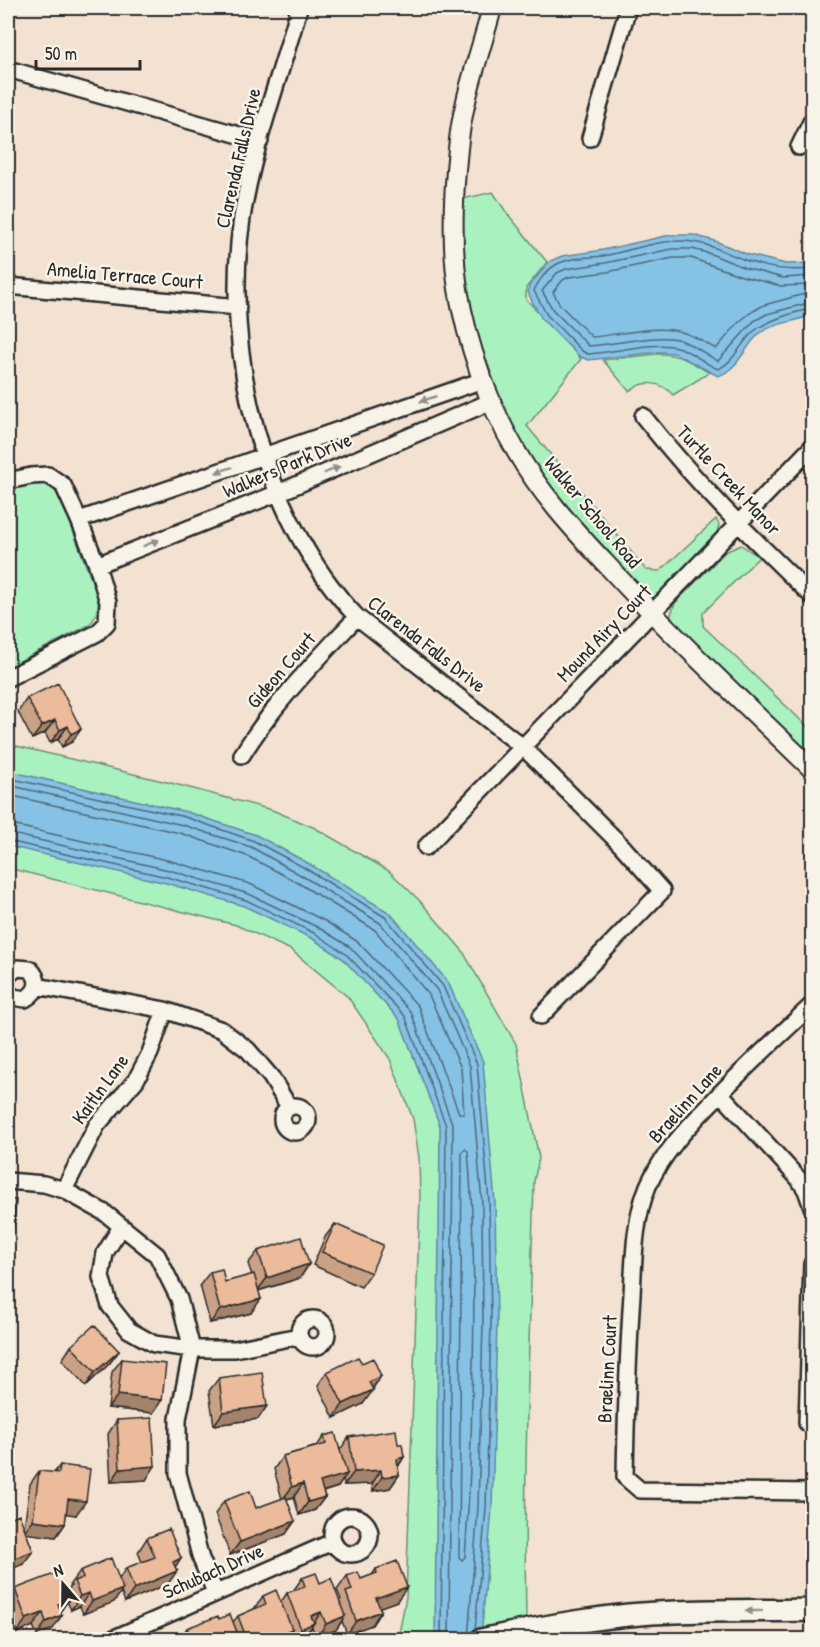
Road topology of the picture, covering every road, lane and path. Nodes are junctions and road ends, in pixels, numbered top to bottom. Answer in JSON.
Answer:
{"nodes":[{"id":1,"x":299,"y":8,"type":"edge"},
{"id":2,"x":492,"y":8,"type":"edge"},
{"id":3,"x":628,"y":8,"type":"edge"},
{"id":4,"x":15,"y":71,"type":"dead end"},
{"id":5,"x":813,"y":120,"type":"edge"},
{"id":6,"x":590,"y":138,"type":"dead end"},
{"id":7,"x":260,"y":141,"type":"junction"},
{"id":8,"x":799,"y":147,"type":"dead end"},
{"id":9,"x":8,"y":286,"type":"edge"},
{"id":10,"x":238,"y":307,"type":"junction"},
{"id":11,"x":483,"y":380,"type":"junction"},
{"id":12,"x":492,"y":401,"type":"junction"},
{"id":13,"x":643,"y":416,"type":"dead end"},
{"id":14,"x":813,"y":447,"type":"edge"},
{"id":15,"x":265,"y":456,"type":"junction"},
{"id":16,"x":8,"y":481,"type":"edge"},
{"id":17,"x":278,"y":493,"type":"junction"},
{"id":18,"x":80,"y":520,"type":"junction"},
{"id":19,"x":738,"y":524,"type":"junction"},
{"id":20,"x":97,"y":565,"type":"junction"},
{"id":21,"x":813,"y":596,"type":"edge"},
{"id":22,"x":651,"y":614,"type":"junction"},
{"id":23,"x":357,"y":617,"type":"junction"},
{"id":24,"x":8,"y":678,"type":"edge"},
{"id":25,"x":524,"y":748,"type":"junction"},
{"id":26,"x":242,"y":755,"type":"dead end"},
{"id":27,"x":813,"y":769,"type":"edge"},
{"id":28,"x":426,"y":847,"type":"dead end"},
{"id":29,"x":8,"y":975,"type":"edge"},
{"id":30,"x":37,"y":986,"type":"junction"},
{"id":31,"x":8,"y":992,"type":"edge"},
{"id":32,"x":813,"y":1005,"type":"edge"},
{"id":33,"x":165,"y":1010,"type":"junction"},
{"id":34,"x":541,"y":1016,"type":"dead end"},
{"id":35,"x":720,"y":1093,"type":"junction"},
{"id":36,"x":290,"y":1107,"type":"dead end"},
{"id":37,"x":8,"y":1181,"type":"edge"},
{"id":38,"x":64,"y":1190,"type":"junction"},
{"id":39,"x":813,"y":1207,"type":"edge"},
{"id":40,"x":121,"y":1227,"type":"junction"},
{"id":41,"x":634,"y":1255,"type":"joint"},
{"id":42,"x":813,"y":1264,"type":"edge"},
{"id":43,"x":299,"y":1336,"type":"dead end"},
{"id":44,"x":192,"y":1349,"type":"junction"},
{"id":45,"x":807,"y":1423,"type":"dead end"},
{"id":46,"x":813,"y":1492,"type":"edge"},
{"id":47,"x":332,"y":1542,"type":"dead end"},
{"id":48,"x":215,"y":1592,"type":"junction"},
{"id":49,"x":813,"y":1610,"type":"edge"},
{"id":50,"x":490,"y":1638,"type":"edge"},
{"id":51,"x":110,"y":1640,"type":"edge"}],
"edges":[{"from":1,"to":7,"type":"street","name":"Clarenda Falls Drive"},
{"from":2,"to":11,"type":"street","name":"Walker School Road"},
{"from":3,"to":6,"type":"street"},
{"from":4,"to":7,"type":"street"},
{"from":5,"to":8,"type":"street"},
{"from":7,"to":10,"type":"street","name":"Clarenda Falls Drive"},
{"from":9,"to":10,"type":"street","name":"Amelia Terrace Court"},
{"from":10,"to":15,"type":"street","name":"Clarenda Falls Drive"},
{"from":11,"to":12,"type":"street","name":"Walker School Road"},
{"from":11,"to":15,"type":"street","name":"Walkers Park Drive","one_way":true},
{"from":17,"to":12,"type":"street","name":"Walkers Park Drive","one_way":true},
{"from":12,"to":22,"type":"street","name":"Walker School Road"},
{"from":13,"to":19,"type":"street","name":"Turtle Creek Manor"},
{"from":14,"to":19,"type":"street","name":"Mound Airy Court"},
{"from":15,"to":17,"type":"street","name":"Clarenda Falls Drive"},
{"from":15,"to":18,"type":"street","name":"Walkers Park Drive","one_way":true},
{"from":16,"to":18,"type":"street"},
{"from":20,"to":17,"type":"street","name":"Walkers Park Drive","one_way":true},
{"from":17,"to":23,"type":"street","name":"Clarenda Falls Drive"},
{"from":18,"to":20,"type":"street"},
{"from":19,"to":21,"type":"street","name":"Turtle Creek Manor"},
{"from":19,"to":22,"type":"street","name":"Mound Airy Court"},
{"from":20,"to":24,"type":"street"},
{"from":22,"to":25,"type":"street","name":"Mound Airy Court"},
{"from":22,"to":27,"type":"street","name":"Walker School Road"},
{"from":23,"to":25,"type":"street","name":"Clarenda Falls Drive"},
{"from":23,"to":26,"type":"street","name":"Gideon Court"},
{"from":25,"to":28,"type":"street","name":"Mound Airy Court"},
{"from":25,"to":34,"type":"street","name":"Clarenda Falls Drive"},
{"from":29,"to":30,"type":"street"},
{"from":30,"to":31,"type":"street"},
{"from":30,"to":33,"type":"street"},
{"from":32,"to":35,"type":"street","name":"Braelinn Lane"},
{"from":33,"to":36,"type":"street"},
{"from":33,"to":38,"type":"street","name":"Kaitln Lane"},
{"from":35,"to":39,"type":"street"},
{"from":35,"to":41,"type":"street","name":"Braelinn Lane"},
{"from":37,"to":38,"type":"street"},
{"from":38,"to":40,"type":"street"},
{"from":40,"to":44,"type":"street"},
{"from":40,"to":44,"type":"street"},
{"from":41,"to":46,"type":"street","name":"Braelinn Court"},
{"from":42,"to":45,"type":"street"},
{"from":43,"to":44,"type":"street"},
{"from":44,"to":48,"type":"street"},
{"from":47,"to":48,"type":"street","name":"Schubach Drive"},
{"from":48,"to":51,"type":"street","name":"Schubach Drive"},
{"from":49,"to":50,"type":"main road","one_way":true}]}
